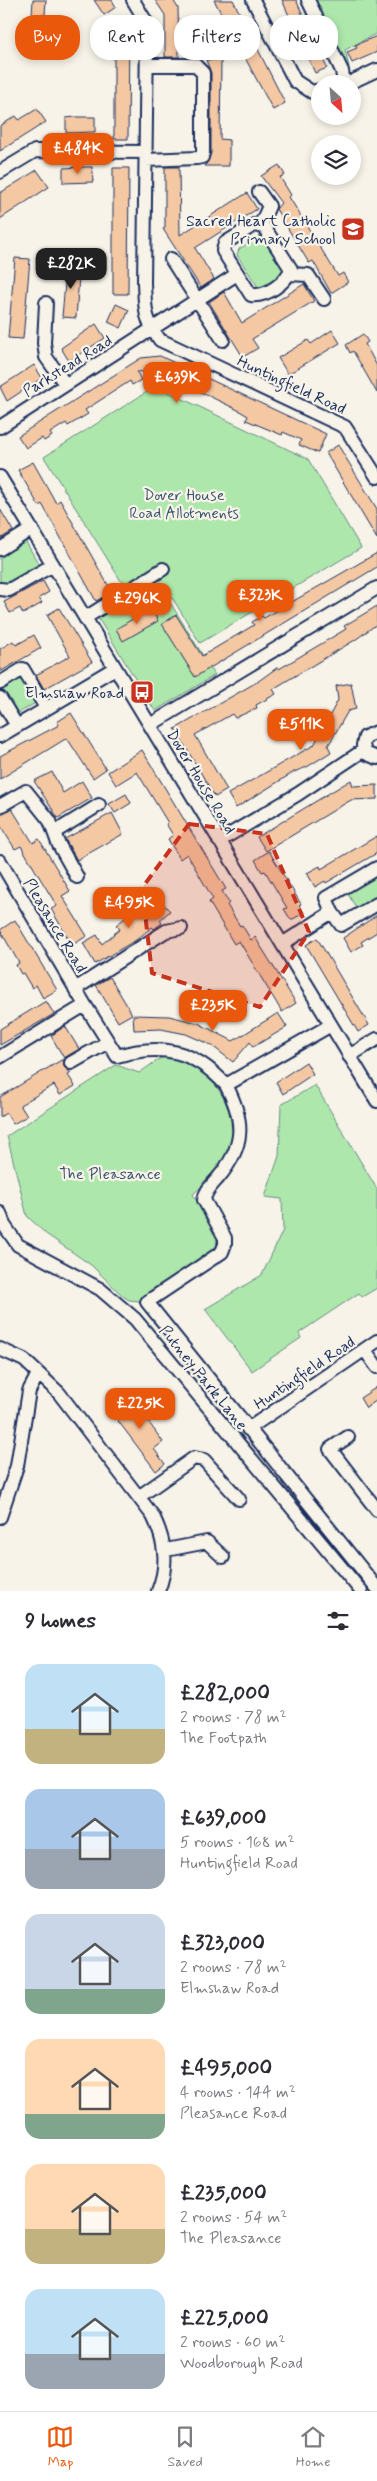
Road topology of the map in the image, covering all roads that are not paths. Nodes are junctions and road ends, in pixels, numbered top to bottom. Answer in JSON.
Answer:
{"nodes":[{"id":1,"x":133,"y":0,"type":"edge"},
{"id":2,"x":253,"y":0,"type":"edge"},
{"id":3,"x":308,"y":0,"type":"edge"},
{"id":4,"x":147,"y":65,"type":"junction"},
{"id":5,"x":377,"y":70,"type":"edge"},
{"id":6,"x":343,"y":75,"type":"edge"},
{"id":7,"x":361,"y":77,"type":"edge"},
{"id":8,"x":311,"y":91,"type":"edge"},
{"id":9,"x":146,"y":156,"type":"junction"},
{"id":10,"x":0,"y":172,"type":"edge"},
{"id":11,"x":259,"y":192,"type":"dead end"},
{"id":12,"x":260,"y":226,"type":"junction"},
{"id":13,"x":171,"y":259,"type":"dead end"},
{"id":14,"x":237,"y":274,"type":"junction"},
{"id":15,"x":289,"y":274,"type":"junction"},
{"id":16,"x":324,"y":299,"type":"dead end"},
{"id":17,"x":197,"y":300,"type":"junction"},
{"id":18,"x":46,"y":303,"type":"dead end"},
{"id":19,"x":152,"y":330,"type":"junction"},
{"id":20,"x":223,"y":340,"type":"dead end"},
{"id":21,"x":66,"y":384,"type":"junction"},
{"id":22,"x":0,"y":427,"type":"edge"},
{"id":23,"x":0,"y":477,"type":"edge"},
{"id":24,"x":377,"y":477,"type":"edge"},
{"id":25,"x":32,"y":529,"type":"junction"},
{"id":26,"x":0,"y":549,"type":"edge"},
{"id":27,"x":53,"y":565,"type":"junction"},
{"id":28,"x":163,"y":569,"type":"dead end"},
{"id":29,"x":377,"y":588,"type":"edge"},
{"id":30,"x":0,"y":589,"type":"edge"},
{"id":31,"x":85,"y":618,"type":"junction"},
{"id":32,"x":115,"y":668,"type":"junction"},
{"id":33,"x":0,"y":683,"type":"edge"},
{"id":34,"x":0,"y":698,"type":"edge"},
{"id":35,"x":46,"y":708,"type":"junction"},
{"id":36,"x":150,"y":725,"type":"junction"},
{"id":37,"x":17,"y":726,"type":"junction"},
{"id":38,"x":377,"y":732,"type":"edge"},
{"id":39,"x":0,"y":736,"type":"edge"},
{"id":40,"x":364,"y":750,"type":"junction"},
{"id":41,"x":377,"y":758,"type":"edge"},
{"id":42,"x":0,"y":806,"type":"edge"},
{"id":43,"x":99,"y":806,"type":"dead end"},
{"id":44,"x":55,"y":832,"type":"junction"},
{"id":45,"x":219,"y":841,"type":"junction"},
{"id":46,"x":0,"y":861,"type":"edge"},
{"id":47,"x":377,"y":868,"type":"edge"},
{"id":48,"x":77,"y":877,"type":"dead end"},
{"id":49,"x":377,"y":904,"type":"edge"},
{"id":50,"x":332,"y":912,"type":"junction"},
{"id":51,"x":181,"y":928,"type":"dead end"},
{"id":52,"x":282,"y":944,"type":"junction"},
{"id":53,"x":75,"y":989,"type":"junction"},
{"id":54,"x":85,"y":1005,"type":"junction"},
{"id":55,"x":330,"y":1025,"type":"junction"},
{"id":56,"x":377,"y":1038,"type":"edge"},
{"id":57,"x":108,"y":1042,"type":"junction"},
{"id":58,"x":349,"y":1056,"type":"junction"},
{"id":59,"x":0,"y":1057,"type":"edge"},
{"id":60,"x":71,"y":1063,"type":"dead end"},
{"id":61,"x":226,"y":1085,"type":"junction"},
{"id":62,"x":377,"y":1101,"type":"edge"},
{"id":63,"x":0,"y":1213,"type":"edge"},
{"id":64,"x":377,"y":1342,"type":"edge"},
{"id":65,"x":0,"y":1349,"type":"edge"},
{"id":66,"x":365,"y":1350,"type":"junction"},
{"id":67,"x":377,"y":1367,"type":"edge"},
{"id":68,"x":38,"y":1374,"type":"junction"},
{"id":69,"x":248,"y":1429,"type":"junction"},
{"id":70,"x":348,"y":1437,"type":"dead end"},
{"id":71,"x":140,"y":1496,"type":"junction"},
{"id":72,"x":239,"y":1499,"type":"dead end"},
{"id":73,"x":377,"y":1510,"type":"edge"},
{"id":74,"x":0,"y":1517,"type":"edge"},
{"id":75,"x":166,"y":1550,"type":"junction"},
{"id":76,"x":223,"y":1557,"type":"dead end"},
{"id":77,"x":377,"y":1588,"type":"edge"},
{"id":78,"x":158,"y":1591,"type":"edge"},
{"id":79,"x":361,"y":1591,"type":"edge"}],
"edges":[{"from":1,"to":4,"type":"street"},
{"from":2,"to":8,"type":"street"},
{"from":3,"to":6,"type":"street"},
{"from":4,"to":9,"type":"street"},
{"from":4,"to":9,"type":"street"},
{"from":5,"to":7,"type":"street"},
{"from":9,"to":10,"type":"street"},
{"from":9,"to":19,"type":"street"},
{"from":11,"to":12,"type":"street"},
{"from":12,"to":14,"type":"street"},
{"from":12,"to":15,"type":"street"},
{"from":13,"to":17,"type":"street"},
{"from":14,"to":15,"type":"street"},
{"from":14,"to":17,"type":"street","name":"Parkstead Road"},
{"from":15,"to":16,"type":"street"},
{"from":17,"to":19,"type":"street","name":"Parkstead Road"},
{"from":17,"to":20,"type":"street"},
{"from":18,"to":21,"type":"street"},
{"from":19,"to":21,"type":"street","name":"Parkstead Road"},
{"from":19,"to":24,"type":"street","name":"Huntingfield Road"},
{"from":21,"to":22,"type":"street","name":"Parkstead Road"},
{"from":23,"to":25,"type":"street","name":"Dover House Road"},
{"from":25,"to":26,"type":"street"},
{"from":25,"to":27,"type":"street","name":"Dover House Road"},
{"from":27,"to":30,"type":"street"},
{"from":27,"to":31,"type":"street","name":"Dover House Road"},
{"from":28,"to":31,"type":"street"},
{"from":29,"to":36,"type":"street"},
{"from":31,"to":32,"type":"street","name":"Dover House Road"},
{"from":32,"to":35,"type":"street"},
{"from":32,"to":36,"type":"street","name":"Dover House Road"},
{"from":33,"to":35,"type":"street"},
{"from":34,"to":37,"type":"street"},
{"from":35,"to":37,"type":"street"},
{"from":36,"to":45,"type":"street","name":"Dover House Road"},
{"from":37,"to":39,"type":"street"},
{"from":38,"to":40,"type":"street"},
{"from":40,"to":41,"type":"street"},
{"from":40,"to":45,"type":"street"},
{"from":42,"to":44,"type":"street"},
{"from":43,"to":44,"type":"street"},
{"from":44,"to":48,"type":"street"},
{"from":45,"to":52,"type":"street","name":"Dover House Road"},
{"from":46,"to":53,"type":"street","name":"Pleasance Road"},
{"from":47,"to":50,"type":"street"},
{"from":49,"to":50,"type":"street"},
{"from":50,"to":52,"type":"street"},
{"from":51,"to":53,"type":"street"},
{"from":52,"to":55,"type":"street","name":"Dover House Road"},
{"from":53,"to":54,"type":"street","name":"Pleasance Road"},
{"from":54,"to":57,"type":"street"},
{"from":54,"to":59,"type":"street"},
{"from":55,"to":58,"type":"street","name":"Dover House Road"},
{"from":55,"to":61,"type":"street"},
{"from":56,"to":58,"type":"street"},
{"from":57,"to":60,"type":"street"},
{"from":57,"to":61,"type":"street"},
{"from":58,"to":62,"type":"street","name":"Dover House Road"},
{"from":61,"to":69,"type":"street"},
{"from":63,"to":79,"type":"street","name":"Putney Park Lane"},
{"from":64,"to":66,"type":"street","name":"Huntingfield Road"},
{"from":65,"to":68,"type":"street"},
{"from":66,"to":67,"type":"street"},
{"from":66,"to":69,"type":"street","name":"Huntingfield Road"},
{"from":68,"to":71,"type":"street"},
{"from":68,"to":74,"type":"street"},
{"from":69,"to":77,"type":"street","name":"Putney Park Lane"},
{"from":70,"to":73,"type":"street"},
{"from":71,"to":72,"type":"street"},
{"from":71,"to":75,"type":"street"},
{"from":75,"to":76,"type":"street"},
{"from":75,"to":78,"type":"street"}]}
